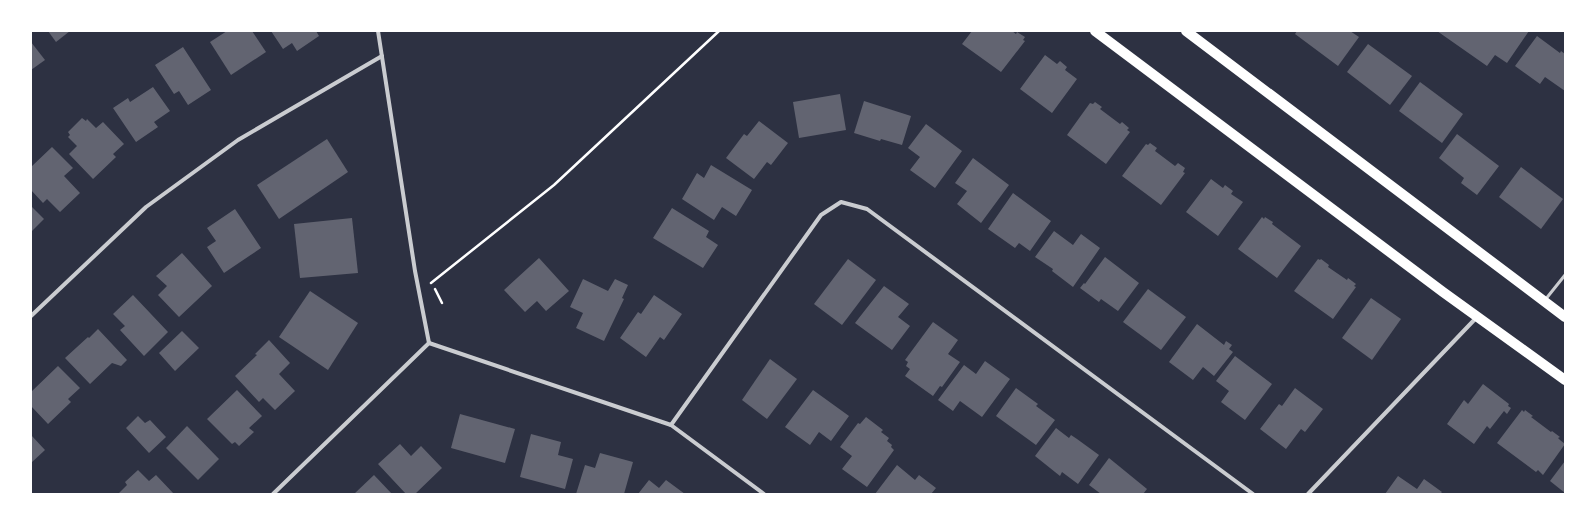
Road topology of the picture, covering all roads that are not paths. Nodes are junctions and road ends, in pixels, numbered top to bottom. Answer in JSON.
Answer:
{"nodes":[{"id":1,"x":378,"y":31,"type":"edge"},
{"id":2,"x":1094,"y":31,"type":"edge"},
{"id":3,"x":1186,"y":31,"type":"edge"},
{"id":4,"x":382,"y":56,"type":"junction"},
{"id":5,"x":1565,"y":275,"type":"edge"},
{"id":6,"x":1544,"y":301,"type":"junction"},
{"id":7,"x":31,"y":316,"type":"edge"},
{"id":8,"x":1477,"y":317,"type":"junction"},
{"id":9,"x":1565,"y":317,"type":"edge"},
{"id":10,"x":429,"y":343,"type":"junction"},
{"id":11,"x":1565,"y":380,"type":"edge"},
{"id":12,"x":671,"y":425,"type":"junction"},
{"id":13,"x":273,"y":494,"type":"edge"},
{"id":14,"x":764,"y":494,"type":"edge"},
{"id":15,"x":1253,"y":494,"type":"edge"},
{"id":16,"x":1308,"y":494,"type":"edge"}],
"edges":[{"from":1,"to":4,"type":"street"},
{"from":2,"to":8,"type":"main road"},
{"from":3,"to":6,"type":"main road"},
{"from":4,"to":7,"type":"street"},
{"from":4,"to":10,"type":"street"},
{"from":5,"to":6,"type":"lane"},
{"from":6,"to":9,"type":"main road"},
{"from":8,"to":11,"type":"main road"},
{"from":8,"to":16,"type":"street"},
{"from":10,"to":12,"type":"street"},
{"from":10,"to":13,"type":"street"},
{"from":12,"to":14,"type":"street"},
{"from":12,"to":15,"type":"street"}]}
